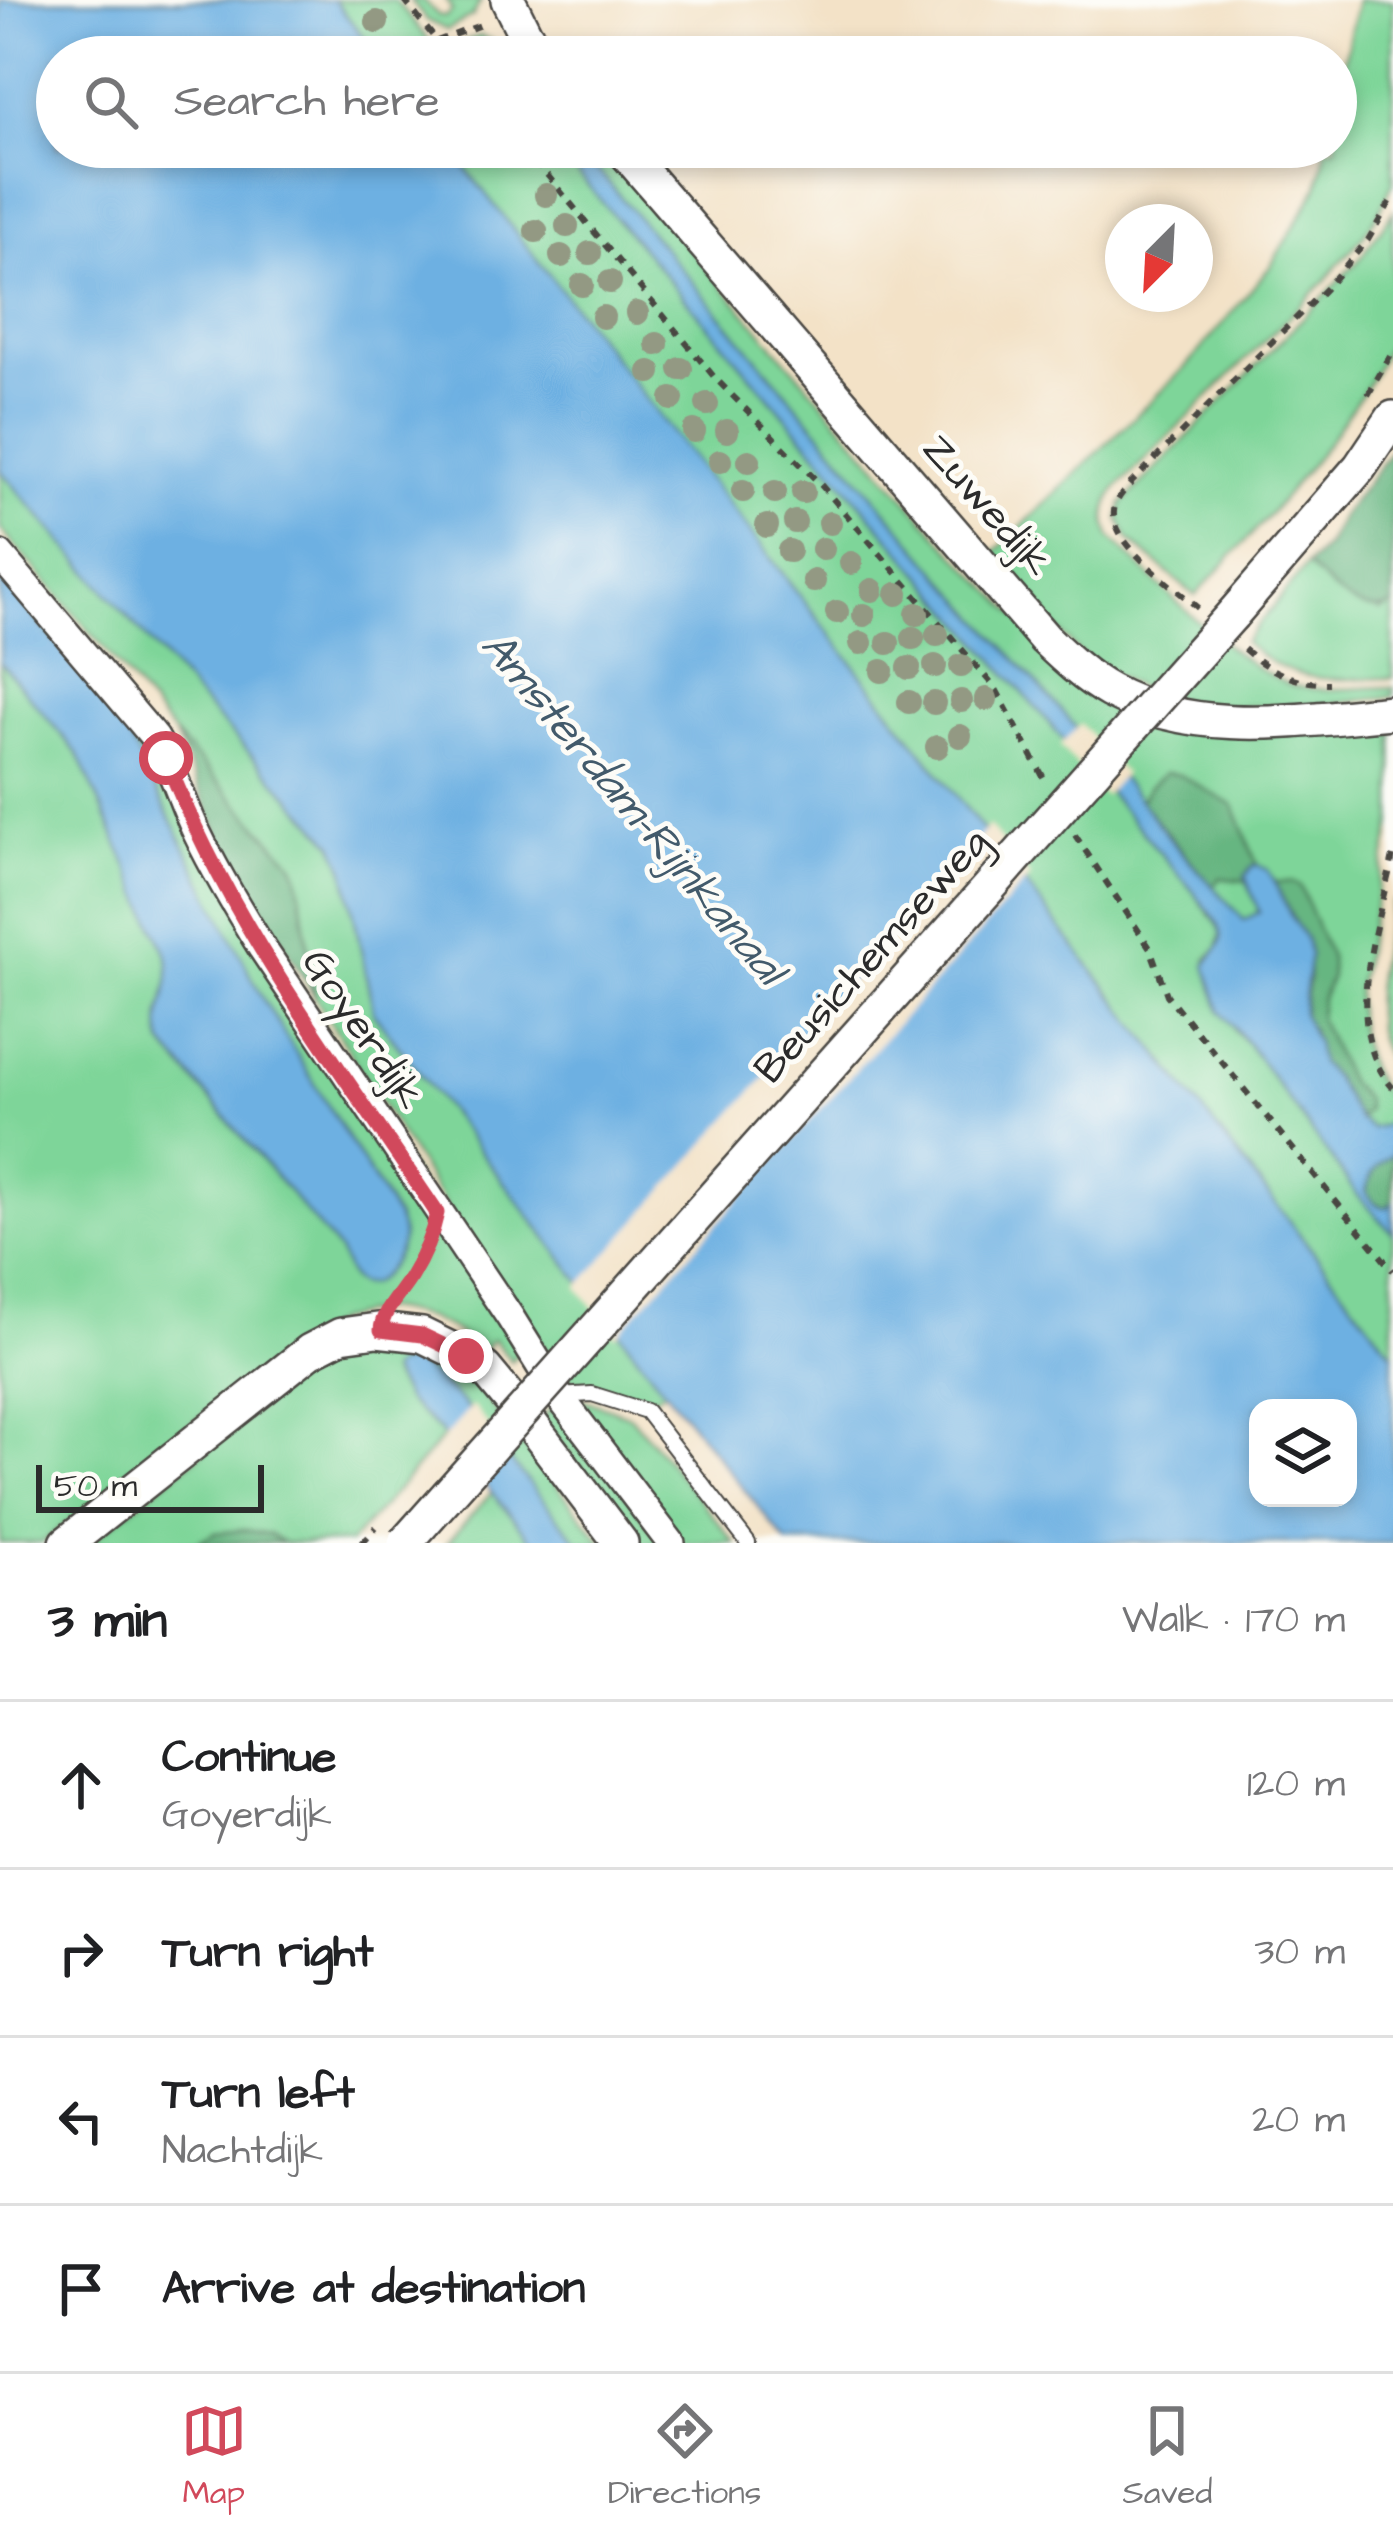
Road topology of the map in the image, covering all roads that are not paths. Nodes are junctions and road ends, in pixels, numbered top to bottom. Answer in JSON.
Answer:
{"nodes":[{"id":1,"x":510,"y":6,"type":"edge"},
{"id":2,"x":529,"y":36,"type":"edge"},
{"id":3,"x":639,"y":168,"type":"edge"},
{"id":4,"x":1378,"y":410,"type":"edge"},
{"id":5,"x":0,"y":555,"type":"edge"},
{"id":6,"x":1393,"y":712,"type":"edge"},
{"id":7,"x":559,"y":1396,"type":"junction"},
{"id":8,"x":67,"y":1543,"type":"edge"},
{"id":9,"x":405,"y":1543,"type":"edge"},
{"id":10,"x":621,"y":1543,"type":"edge"},
{"id":11,"x":671,"y":1543,"type":"edge"},
{"id":12,"x":748,"y":1543,"type":"edge"}],
"edges":[{"from":1,"to":2,"type":"street"},
{"from":3,"to":6,"type":"street","name":"Zuwedijk"},
{"from":4,"to":9,"type":"street","name":"Beusichemseweg","bridge":true},
{"from":5,"to":7,"type":"street","name":"Goyerdijk"},
{"from":7,"to":11,"type":"street","name":"Goyerdijk"},
{"from":7,"to":12,"type":"lane"},
{"from":8,"to":10,"type":"street"}]}
